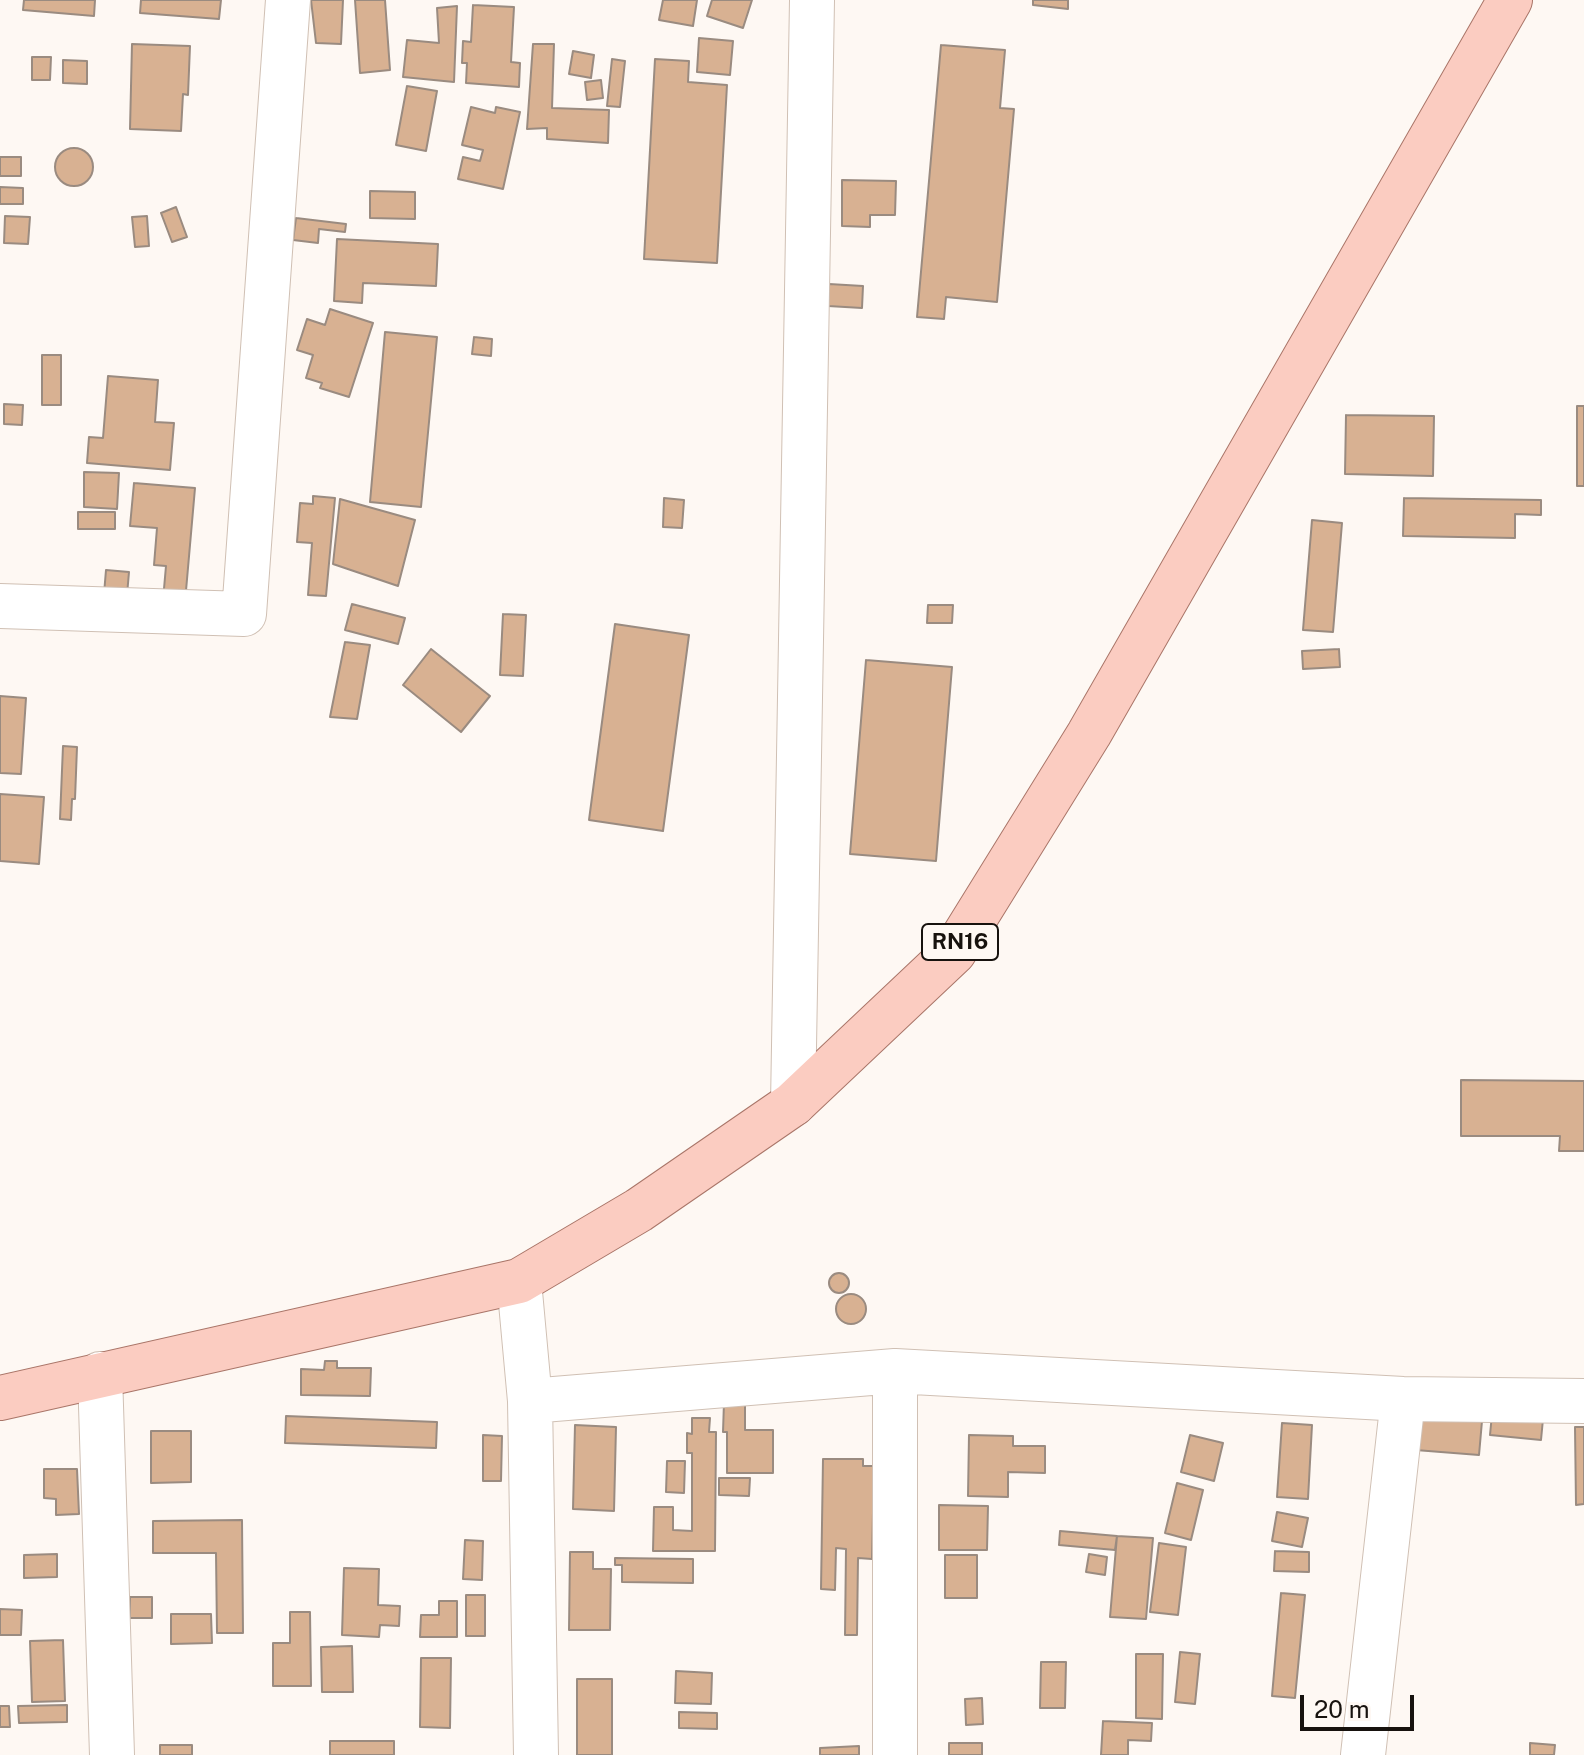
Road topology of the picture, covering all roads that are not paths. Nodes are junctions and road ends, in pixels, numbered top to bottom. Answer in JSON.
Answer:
{"nodes":[{"id":1,"x":288,"y":0,"type":"edge"},
{"id":2,"x":812,"y":0,"type":"edge"},
{"id":3,"x":1510,"y":0,"type":"edge"},
{"id":4,"x":0,"y":606,"type":"edge"},
{"id":5,"x":793,"y":1104,"type":"junction"},
{"id":6,"x":519,"y":1281,"type":"junction"},
{"id":7,"x":895,"y":1371,"type":"junction"},
{"id":8,"x":100,"y":1374,"type":"junction"},
{"id":9,"x":0,"y":1398,"type":"edge"},
{"id":10,"x":1403,"y":1399,"type":"junction"},
{"id":11,"x":530,"y":1401,"type":"junction"},
{"id":12,"x":1584,"y":1401,"type":"edge"},
{"id":13,"x":112,"y":1755,"type":"edge"},
{"id":14,"x":536,"y":1755,"type":"edge"},
{"id":15,"x":895,"y":1755,"type":"edge"},
{"id":16,"x":1363,"y":1755,"type":"edge"}],
"edges":[{"from":1,"to":4,"type":"street"},
{"from":2,"to":5,"type":"street"},
{"from":3,"to":5,"type":"main road","number":"RN16"},
{"from":5,"to":6,"type":"main road","number":"RN16"},
{"from":6,"to":8,"type":"main road","number":"RN16"},
{"from":6,"to":11,"type":"street"},
{"from":7,"to":10,"type":"street"},
{"from":7,"to":11,"type":"street"},
{"from":7,"to":15,"type":"street"},
{"from":8,"to":9,"type":"main road","number":"RN16"},
{"from":8,"to":13,"type":"street"},
{"from":10,"to":12,"type":"street"},
{"from":10,"to":16,"type":"street"},
{"from":11,"to":14,"type":"street"}]}
